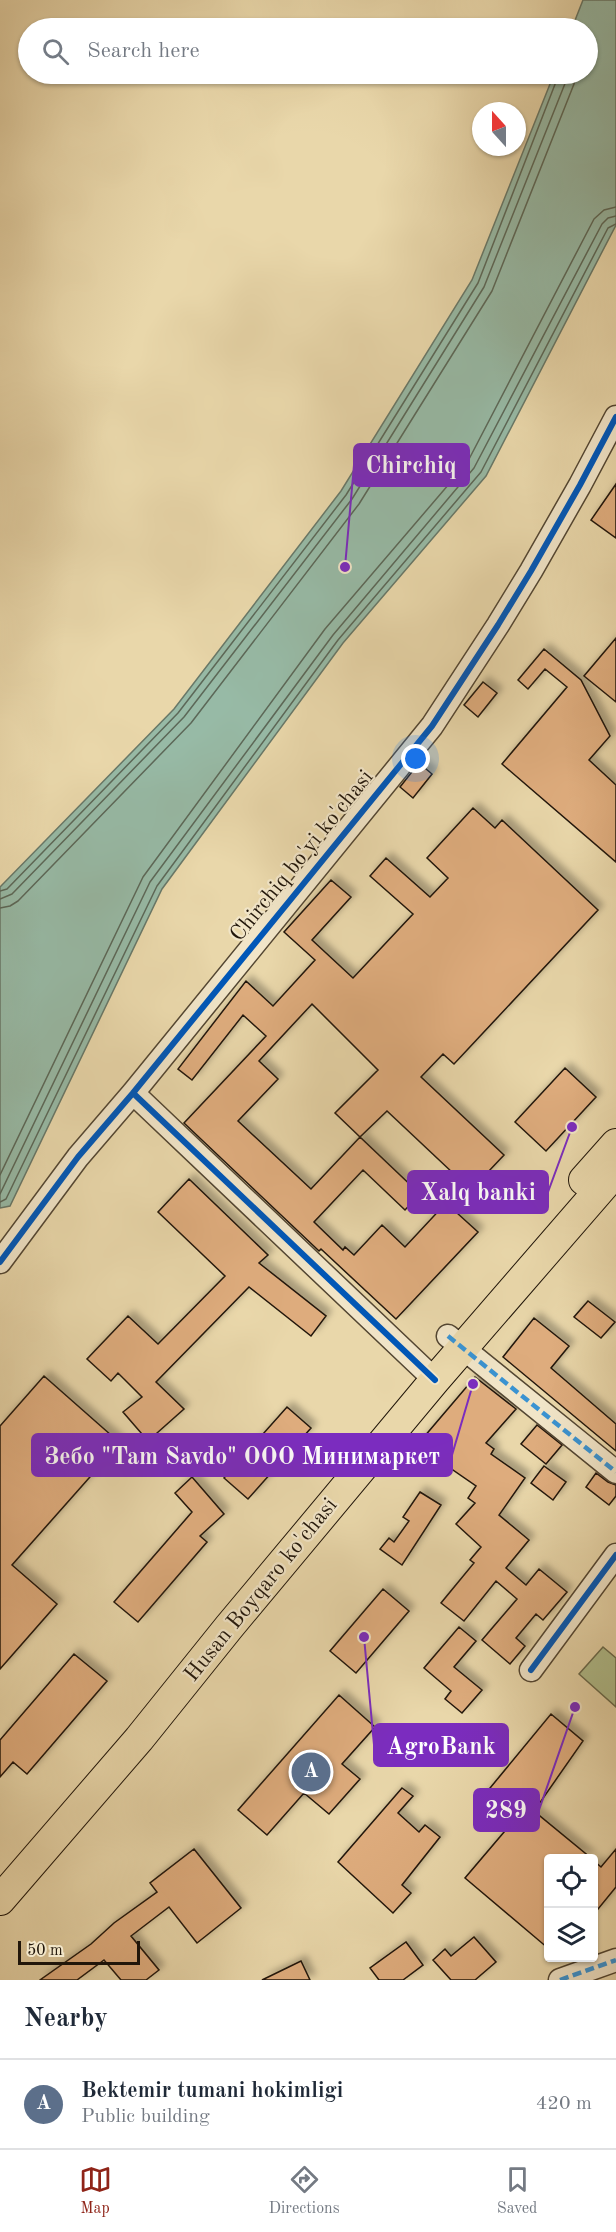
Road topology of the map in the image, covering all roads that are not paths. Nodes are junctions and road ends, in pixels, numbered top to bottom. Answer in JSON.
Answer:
{"nodes":[{"id":1,"x":616,"y":417,"type":"edge"},
{"id":2,"x":134,"y":1093,"type":"junction"},
{"id":3,"x":616,"y":1144,"type":"edge"},
{"id":4,"x":616,"y":1171,"type":"edge"},
{"id":5,"x":0,"y":1262,"type":"edge"},
{"id":6,"x":455,"y":1342,"type":"junction"},
{"id":7,"x":428,"y":1374,"type":"junction"},
{"id":8,"x":616,"y":1472,"type":"edge"},
{"id":9,"x":616,"y":1555,"type":"edge"},
{"id":10,"x":531,"y":1670,"type":"dead end"},
{"id":11,"x":0,"y":1870,"type":"edge"},
{"id":12,"x":0,"y":1900,"type":"edge"},
{"id":13,"x":616,"y":1959,"type":"edge"},
{"id":14,"x":560,"y":1980,"type":"edge"}],
"edges":[{"from":1,"to":2,"type":"street","name":"Chirchiq bo'yi ko'chasi"},
{"from":2,"to":5,"type":"street","name":"Chirchiq bo'yi ko'chasi"},
{"from":2,"to":7,"type":"street"},
{"from":3,"to":6,"type":"main road","name":"Husan Boyqaro ko'chasi"},
{"from":4,"to":6,"type":"main road","name":"Husan Boyqaro ko'chasi"},
{"from":6,"to":7,"type":"main road","name":"Husan Boyqaro ko'chasi"},
{"from":6,"to":8,"type":"street"},
{"from":7,"to":11,"type":"main road","name":"Husan Boyqaro ko'chasi"},
{"from":7,"to":12,"type":"main road","name":"Husan Boyqaro ko'chasi"},
{"from":9,"to":10,"type":"street"},
{"from":13,"to":14,"type":"street"}]}
